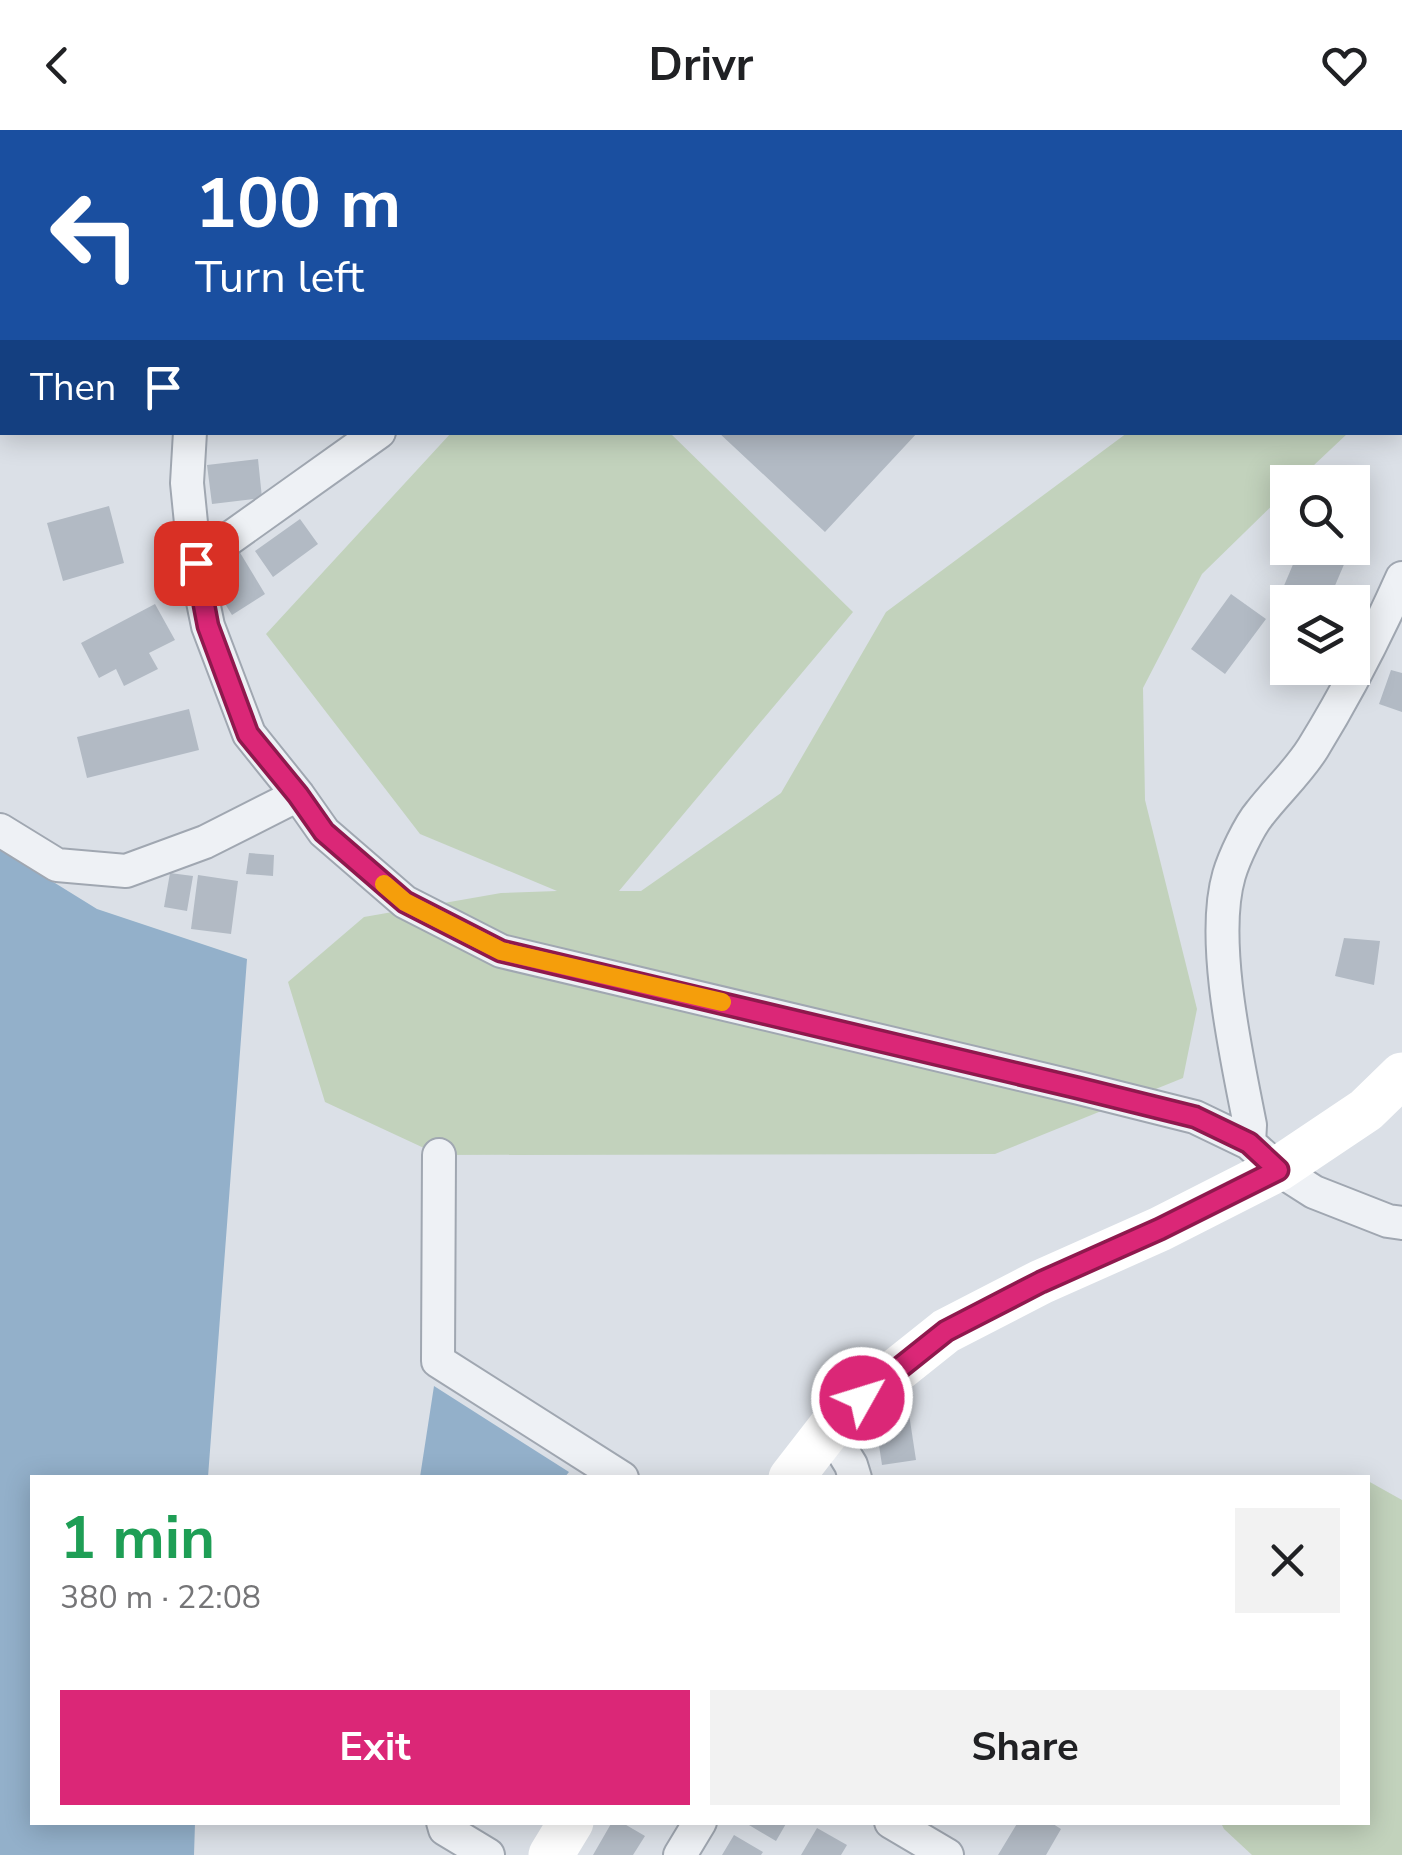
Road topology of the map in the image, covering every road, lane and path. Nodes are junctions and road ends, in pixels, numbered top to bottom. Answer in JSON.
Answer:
{"nodes":[{"id":1,"x":190,"y":435,"type":"edge"},
{"id":2,"x":375,"y":435,"type":"edge"},
{"id":3,"x":196,"y":563,"type":"junction"},
{"id":4,"x":1402,"y":578,"type":"edge"},
{"id":5,"x":1392,"y":623,"type":"edge"},
{"id":6,"x":298,"y":795,"type":"junction"},
{"id":7,"x":0,"y":830,"type":"edge"},
{"id":8,"x":1402,"y":1075,"type":"edge"},
{"id":9,"x":438,"y":1156,"type":"dead end"},
{"id":10,"x":1264,"y":1156,"type":"junction"},
{"id":11,"x":1402,"y":1224,"type":"edge"},
{"id":12,"x":829,"y":1428,"type":"junction"},
{"id":13,"x":617,"y":1475,"type":"edge"},
{"id":14,"x":793,"y":1475,"type":"edge"},
{"id":15,"x":853,"y":1475,"type":"edge"},
{"id":16,"x":443,"y":1825,"type":"edge"},
{"id":17,"x":569,"y":1825,"type":"edge"},
{"id":18,"x":698,"y":1825,"type":"edge"},
{"id":19,"x":896,"y":1825,"type":"edge"},
{"id":20,"x":488,"y":1855,"type":"edge"},
{"id":21,"x":551,"y":1855,"type":"edge"},
{"id":22,"x":680,"y":1855,"type":"edge"},
{"id":23,"x":947,"y":1855,"type":"edge"}],
"edges":[{"from":1,"to":3,"type":"street"},
{"from":2,"to":3,"type":"street"},
{"from":3,"to":6,"type":"street"},
{"from":4,"to":5,"type":"street"},
{"from":5,"to":10,"type":"street"},
{"from":6,"to":7,"type":"street"},
{"from":6,"to":10,"type":"street"},
{"from":8,"to":10,"type":"street"},
{"from":9,"to":13,"type":"street"},
{"from":10,"to":11,"type":"street"},
{"from":10,"to":12,"type":"street"},
{"from":12,"to":14,"type":"street"},
{"from":12,"to":15,"type":"street"},
{"from":16,"to":20,"type":"street"},
{"from":17,"to":21,"type":"street"},
{"from":18,"to":22,"type":"street"},
{"from":19,"to":23,"type":"street"}]}
